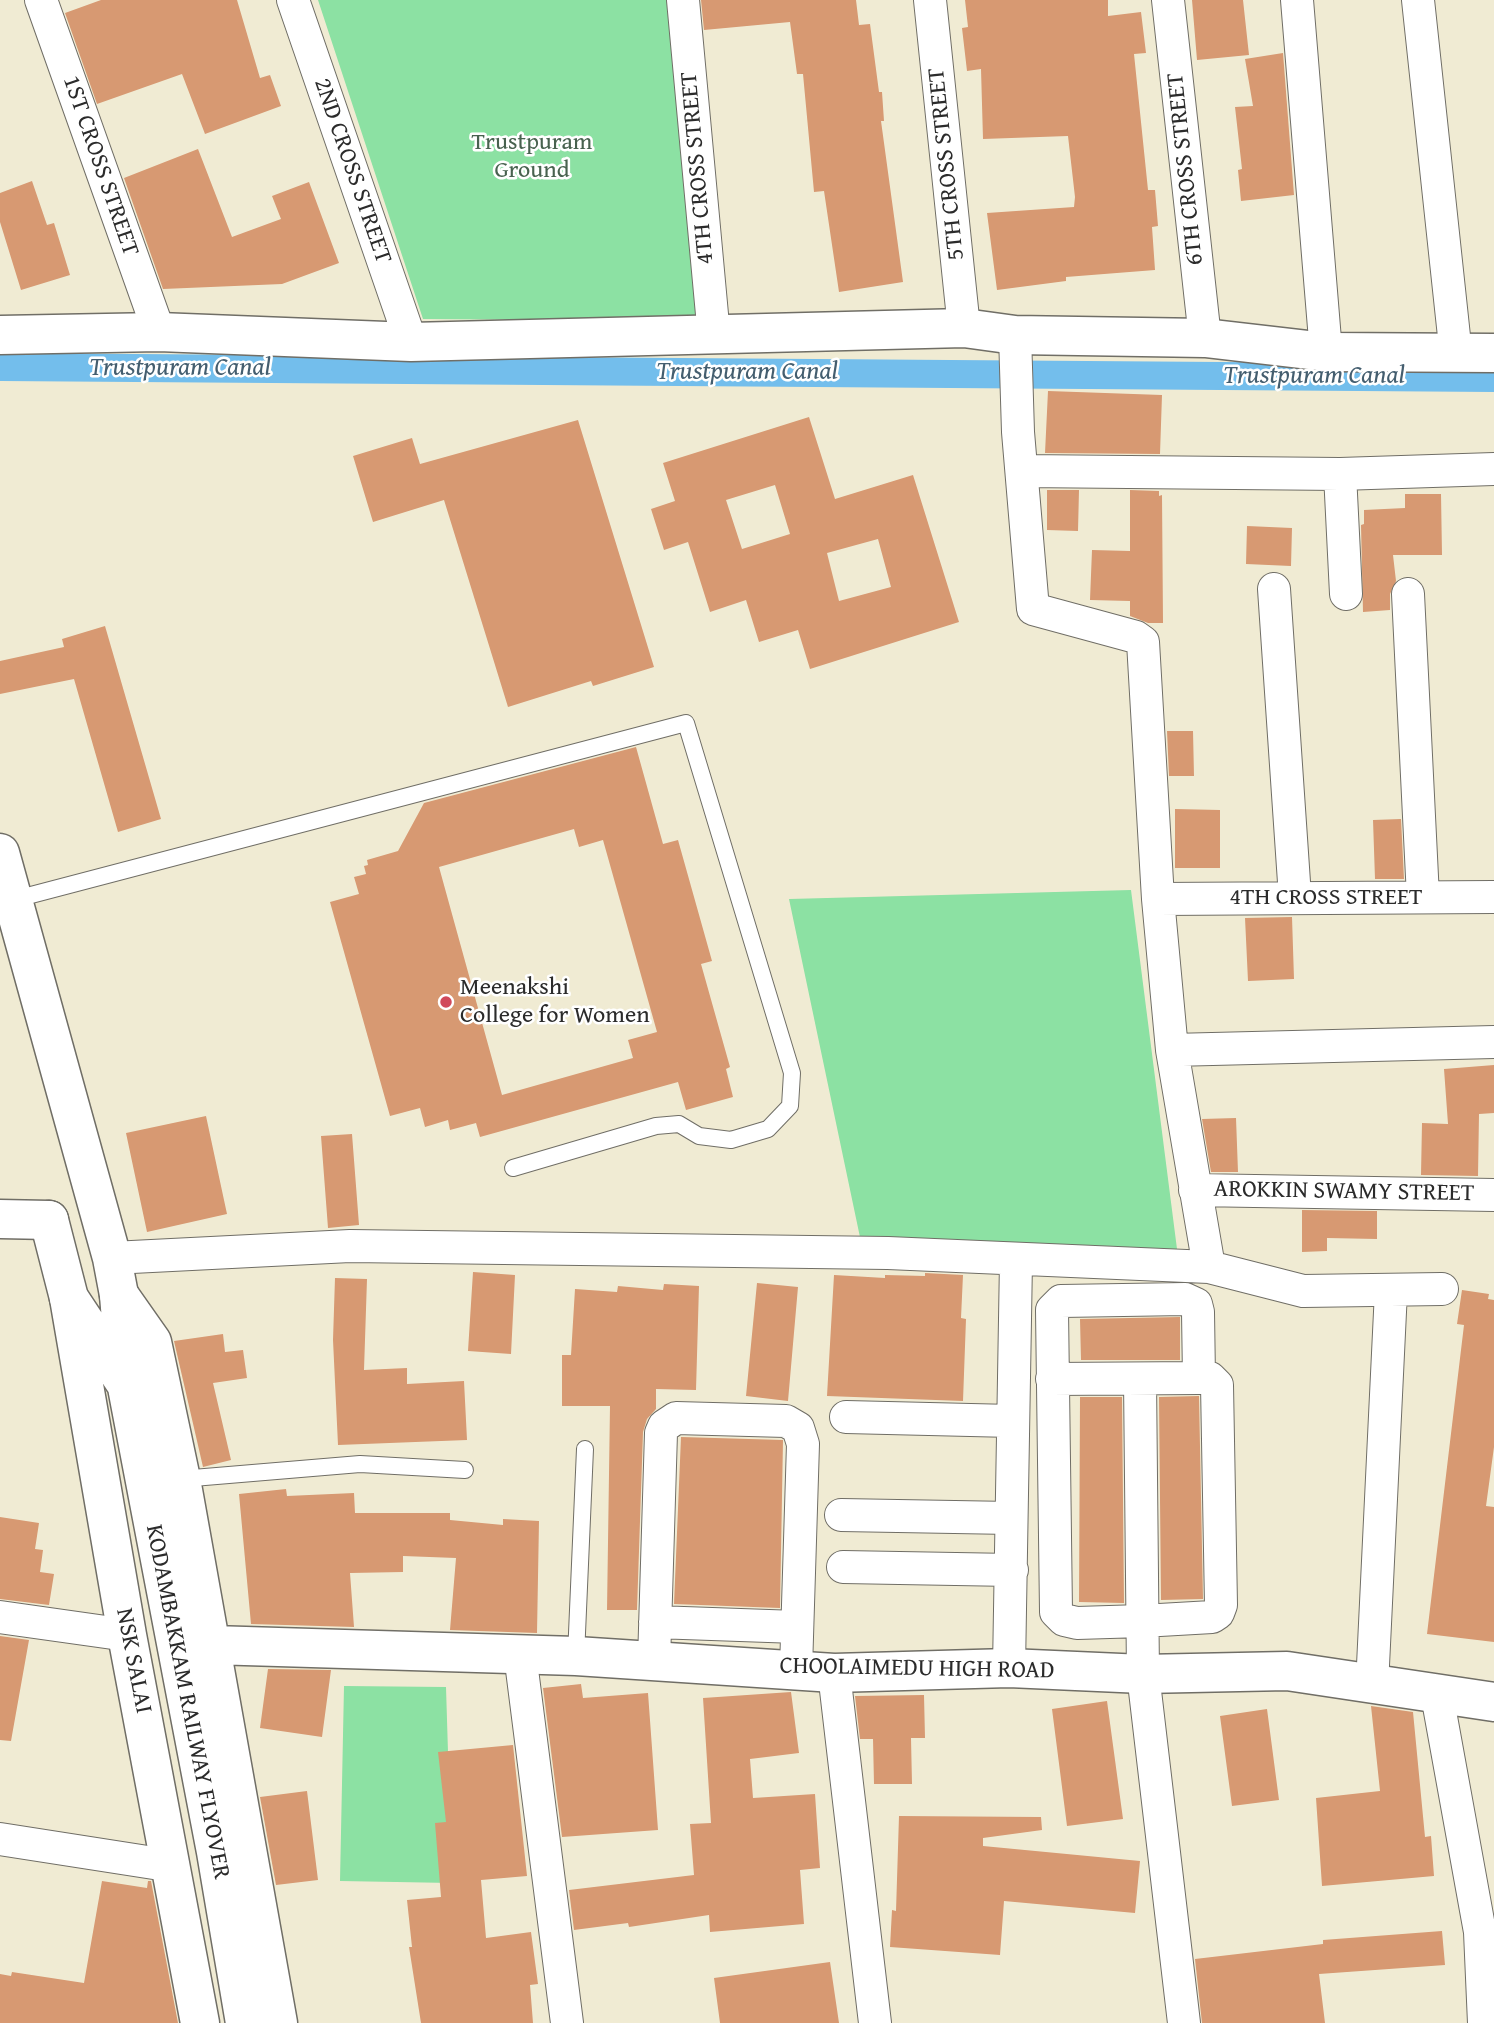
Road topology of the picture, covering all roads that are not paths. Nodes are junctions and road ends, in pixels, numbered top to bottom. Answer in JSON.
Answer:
{"nodes":[{"id":1,"x":41,"y":0,"type":"edge"},
{"id":2,"x":293,"y":0,"type":"edge"},
{"id":3,"x":682,"y":0,"type":"edge"},
{"id":4,"x":930,"y":0,"type":"edge"},
{"id":5,"x":1168,"y":0,"type":"edge"},
{"id":6,"x":1297,"y":0,"type":"edge"},
{"id":7,"x":1418,"y":0,"type":"edge"},
{"id":8,"x":964,"y":328,"type":"junction"},
{"id":9,"x":159,"y":332,"type":"junction"},
{"id":10,"x":0,"y":335,"type":"edge"},
{"id":11,"x":1015,"y":335,"type":"junction"},
{"id":12,"x":714,"y":336,"type":"junction"},
{"id":13,"x":1205,"y":338,"type":"junction"},
{"id":14,"x":411,"y":342,"type":"junction"},
{"id":15,"x":1326,"y":352,"type":"junction"},
{"id":16,"x":1494,"y":352,"type":"edge"},
{"id":17,"x":1455,"y":355,"type":"junction"},
{"id":18,"x":1494,"y":468,"type":"edge"},
{"id":19,"x":1023,"y":471,"type":"junction"},
{"id":20,"x":1340,"y":474,"type":"junction"},
{"id":21,"x":1274,"y":589,"type":"dead end"},
{"id":22,"x":1346,"y":594,"type":"dead end"},
{"id":23,"x":1408,"y":594,"type":"dead end"},
{"id":24,"x":0,"y":853,"type":"edge"},
{"id":25,"x":6,"y":897,"type":"edge"},
{"id":26,"x":1294,"y":897,"type":"junction"},
{"id":27,"x":1423,"y":897,"type":"junction"},
{"id":28,"x":1494,"y":897,"type":"edge"},
{"id":29,"x":1158,"y":899,"type":"junction"},
{"id":30,"x":1494,"y":1042,"type":"edge"},
{"id":31,"x":1172,"y":1050,"type":"junction"},
{"id":32,"x":513,"y":1168,"type":"dead end"},
{"id":33,"x":1195,"y":1190,"type":"junction"},
{"id":34,"x":1494,"y":1195,"type":"edge"},
{"id":35,"x":0,"y":1219,"type":"edge"},
{"id":36,"x":112,"y":1258,"type":"junction"},
{"id":37,"x":1016,"y":1261,"type":"junction"},
{"id":38,"x":1132,"y":1264,"type":"junction"},
{"id":39,"x":1209,"y":1267,"type":"junction"},
{"id":40,"x":1442,"y":1289,"type":"dead end"},
{"id":41,"x":1391,"y":1291,"type":"junction"},
{"id":42,"x":118,"y":1295,"type":"junction"},
{"id":43,"x":69,"y":1298,"type":"junction"},
{"id":44,"x":1132,"y":1300,"type":"junction"},
{"id":45,"x":1199,"y":1378,"type":"junction"},
{"id":46,"x":1052,"y":1379,"type":"junction"},
{"id":47,"x":1140,"y":1379,"type":"junction"},
{"id":48,"x":127,"y":1394,"type":"junction"},
{"id":49,"x":846,"y":1417,"type":"dead end"},
{"id":50,"x":1012,"y":1421,"type":"junction"},
{"id":51,"x":585,"y":1449,"type":"dead end"},
{"id":52,"x":465,"y":1470,"type":"dead end"},
{"id":53,"x":181,"y":1479,"type":"junction"},
{"id":54,"x":841,"y":1515,"type":"dead end"},
{"id":55,"x":1011,"y":1518,"type":"junction"},
{"id":56,"x":842,"y":1567,"type":"dead end"},
{"id":57,"x":1012,"y":1570,"type":"junction"},
{"id":58,"x":0,"y":1617,"type":"edge"},
{"id":59,"x":1142,"y":1621,"type":"junction"},
{"id":60,"x":655,"y":1622,"type":"junction"},
{"id":61,"x":797,"y":1627,"type":"junction"},
{"id":62,"x":127,"y":1635,"type":"junction"},
{"id":63,"x":212,"y":1645,"type":"junction"},
{"id":64,"x":520,"y":1654,"type":"junction"},
{"id":65,"x":576,"y":1656,"type":"junction"},
{"id":66,"x":654,"y":1661,"type":"junction"},
{"id":67,"x":1009,"y":1668,"type":"junction"},
{"id":68,"x":796,"y":1669,"type":"junction"},
{"id":69,"x":834,"y":1673,"type":"junction"},
{"id":70,"x":1143,"y":1674,"type":"junction"},
{"id":71,"x":1373,"y":1686,"type":"junction"},
{"id":72,"x":1437,"y":1695,"type":"junction"},
{"id":73,"x":1494,"y":1702,"type":"edge"},
{"id":74,"x":0,"y":1839,"type":"edge"},
{"id":75,"x":173,"y":1866,"type":"junction"},
{"id":76,"x":200,"y":2023,"type":"edge"},
{"id":77,"x":245,"y":2023,"type":"edge"},
{"id":78,"x":278,"y":2023,"type":"edge"},
{"id":79,"x":566,"y":2023,"type":"edge"},
{"id":80,"x":875,"y":2023,"type":"edge"},
{"id":81,"x":1184,"y":2023,"type":"edge"},
{"id":82,"x":1484,"y":2023,"type":"edge"}],
"edges":[{"from":1,"to":9,"type":"street","name":"1ST CROSS STREET"},
{"from":2,"to":14,"type":"street","name":"2ND CROSS STREET"},
{"from":3,"to":12,"type":"street","name":"4TH CROSS STREET"},
{"from":4,"to":8,"type":"street","name":"5TH CROSS STREET"},
{"from":5,"to":13,"type":"street","name":"6TH CROSS STREET"},
{"from":6,"to":15,"type":"street"},
{"from":7,"to":17,"type":"street"},
{"from":8,"to":11,"type":"street"},
{"from":8,"to":12,"type":"street"},
{"from":9,"to":10,"type":"street"},
{"from":9,"to":14,"type":"street"},
{"from":11,"to":13,"type":"street"},
{"from":11,"to":19,"type":"street"},
{"from":12,"to":14,"type":"street"},
{"from":13,"to":15,"type":"street"},
{"from":15,"to":17,"type":"street"},
{"from":16,"to":17,"type":"street"},
{"from":18,"to":20,"type":"street"},
{"from":19,"to":20,"type":"street"},
{"from":19,"to":29,"type":"street"},
{"from":20,"to":22,"type":"street"},
{"from":21,"to":26,"type":"street"},
{"from":23,"to":27,"type":"street"},
{"from":24,"to":25,"type":"street","name":"KODAMBAKKAM RAILWAY FLYOVER"},
{"from":25,"to":32,"type":"lane"},
{"from":25,"to":36,"type":"street","name":"KODAMBAKKAM RAILWAY FLYOVER"},
{"from":26,"to":27,"type":"street","name":"4TH CROSS STREET"},
{"from":26,"to":29,"type":"street","name":"4TH CROSS STREET"},
{"from":27,"to":28,"type":"street","name":"4TH CROSS STREET"},
{"from":29,"to":31,"type":"street"},
{"from":30,"to":31,"type":"street"},
{"from":31,"to":33,"type":"street"},
{"from":33,"to":34,"type":"street","name":"AROKKIN SWAMY STREET"},
{"from":33,"to":39,"type":"street"},
{"from":35,"to":43,"type":"street"},
{"from":36,"to":37,"type":"street"},
{"from":36,"to":42,"type":"street","name":"KODAMBAKKAM RAILWAY FLYOVER"},
{"from":37,"to":38,"type":"street"},
{"from":37,"to":50,"type":"street"},
{"from":38,"to":39,"type":"street"},
{"from":38,"to":44,"type":"street"},
{"from":39,"to":41,"type":"street"},
{"from":40,"to":41,"type":"street"},
{"from":41,"to":71,"type":"street"},
{"from":42,"to":48,"type":"street","name":"KODAMBAKKAM RAILWAY FLYOVER"},
{"from":42,"to":53,"type":"street"},
{"from":43,"to":48,"type":"street","name":"KODAMBAKKAM RAILWAY FLYOVER"},
{"from":43,"to":62,"type":"street","name":"NSK SALAI"},
{"from":44,"to":45,"type":"street"},
{"from":44,"to":46,"type":"street"},
{"from":45,"to":47,"type":"street"},
{"from":45,"to":59,"type":"street"},
{"from":46,"to":47,"type":"street"},
{"from":46,"to":59,"type":"street"},
{"from":47,"to":59,"type":"street"},
{"from":48,"to":77,"type":"street","name":"KODAMBAKKAM RAILWAY FLYOVER"},
{"from":49,"to":50,"type":"street"},
{"from":50,"to":55,"type":"street"},
{"from":51,"to":65,"type":"lane"},
{"from":52,"to":53,"type":"lane"},
{"from":53,"to":63,"type":"street"},
{"from":54,"to":55,"type":"street"},
{"from":55,"to":57,"type":"street"},
{"from":56,"to":57,"type":"street"},
{"from":57,"to":67,"type":"street"},
{"from":58,"to":62,"type":"street"},
{"from":59,"to":70,"type":"street"},
{"from":60,"to":61,"type":"street"},
{"from":60,"to":61,"type":"street"},
{"from":60,"to":66,"type":"street"},
{"from":61,"to":68,"type":"street"},
{"from":62,"to":75,"type":"street","name":"NSK SALAI"},
{"from":63,"to":64,"type":"street","name":"CHOOLAIMEDU HIGH ROAD"},
{"from":63,"to":78,"type":"street"},
{"from":64,"to":65,"type":"street","name":"CHOOLAIMEDU HIGH ROAD"},
{"from":64,"to":79,"type":"street"},
{"from":65,"to":66,"type":"street","name":"CHOOLAIMEDU HIGH ROAD"},
{"from":66,"to":68,"type":"street","name":"CHOOLAIMEDU HIGH ROAD"},
{"from":67,"to":69,"type":"street","name":"CHOOLAIMEDU HIGH ROAD"},
{"from":67,"to":70,"type":"street","name":"CHOOLAIMEDU HIGH ROAD"},
{"from":68,"to":69,"type":"street","name":"CHOOLAIMEDU HIGH ROAD"},
{"from":69,"to":80,"type":"street"},
{"from":70,"to":71,"type":"street","name":"CHOOLAIMEDU HIGH ROAD"},
{"from":70,"to":81,"type":"street"},
{"from":71,"to":72,"type":"street","name":"CHOOLAIMEDU HIGH ROAD"},
{"from":72,"to":73,"type":"street","name":"CHOOLAIMEDU HIGH ROAD"},
{"from":72,"to":82,"type":"street"},
{"from":74,"to":75,"type":"street"},
{"from":75,"to":76,"type":"street","name":"NSK SALAI"}]}
